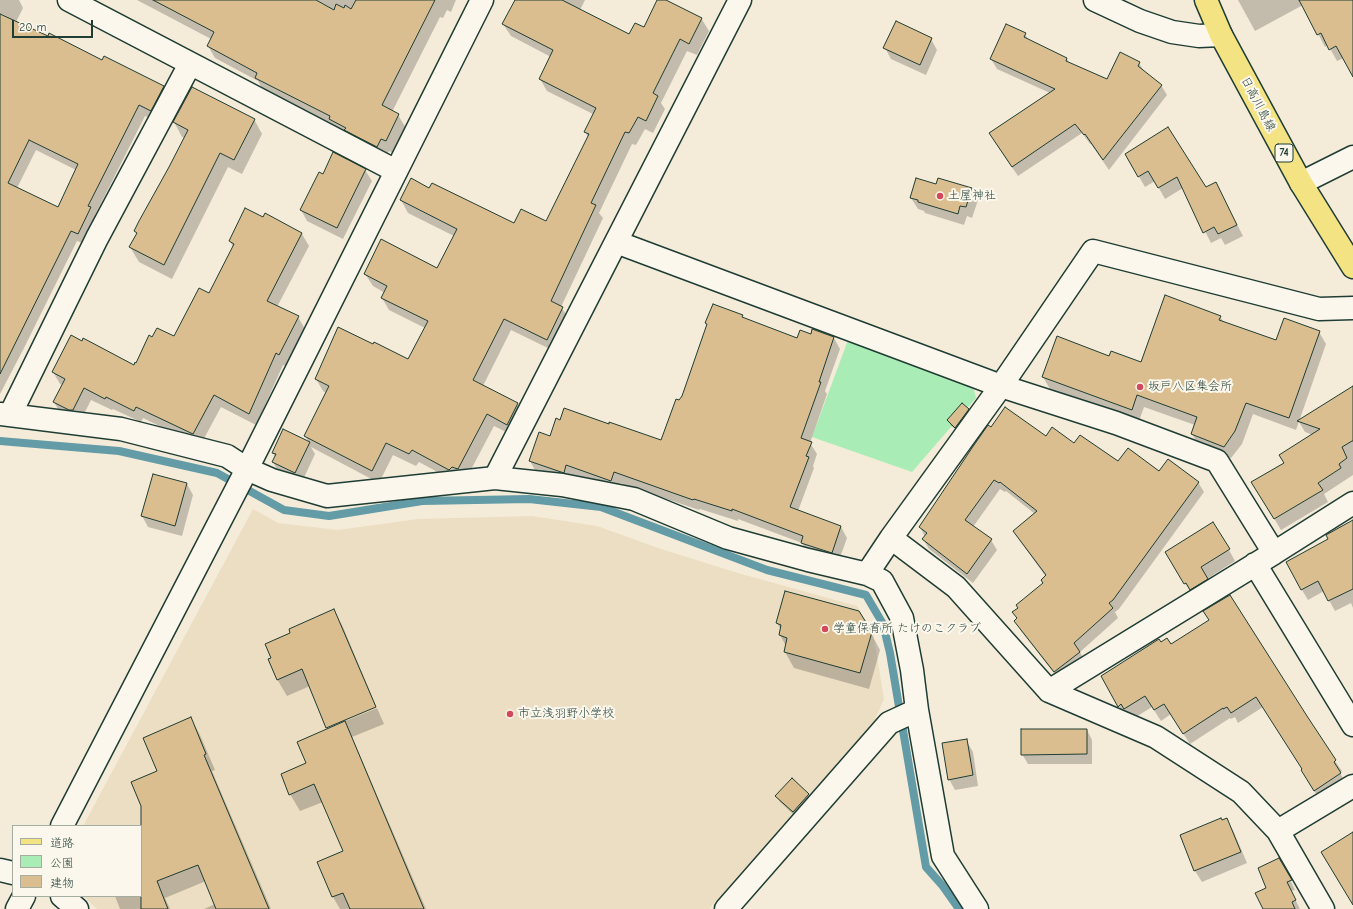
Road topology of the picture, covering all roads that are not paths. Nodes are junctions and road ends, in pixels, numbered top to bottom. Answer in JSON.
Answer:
{"nodes":[{"id":1,"x":69,"y":0,"type":"edge"},
{"id":2,"x":482,"y":0,"type":"edge"},
{"id":3,"x":740,"y":0,"type":"edge"},
{"id":4,"x":1095,"y":0,"type":"edge"},
{"id":5,"x":1206,"y":0,"type":"edge"},
{"id":6,"x":1221,"y":35,"type":"junction"},
{"id":7,"x":190,"y":64,"type":"junction"},
{"id":8,"x":1353,"y":157,"type":"edge"},
{"id":9,"x":396,"y":171,"type":"junction"},
{"id":10,"x":1301,"y":183,"type":"junction"},
{"id":11,"x":616,"y":242,"type":"junction"},
{"id":12,"x":1353,"y":267,"type":"edge"},
{"id":13,"x":1353,"y":308,"type":"edge"},
{"id":14,"x":1001,"y":386,"type":"junction"},
{"id":15,"x":5,"y":414,"type":"edge"},
{"id":16,"x":247,"y":469,"type":"junction"},
{"id":17,"x":494,"y":478,"type":"junction"},
{"id":18,"x":1353,"y":503,"type":"edge"},
{"id":19,"x":891,"y":538,"type":"junction"},
{"id":20,"x":1274,"y":552,"type":"junction"},
{"id":21,"x":1255,"y":564,"type":"junction"},
{"id":22,"x":867,"y":574,"type":"junction"},
{"id":23,"x":1049,"y":691,"type":"junction"},
{"id":24,"x":917,"y":710,"type":"junction"},
{"id":25,"x":1353,"y":725,"type":"edge"},
{"id":26,"x":1353,"y":786,"type":"edge"},
{"id":27,"x":63,"y":825,"type":"edge"},
{"id":28,"x":1278,"y":831,"type":"junction"},
{"id":29,"x":0,"y":870,"type":"edge"},
{"id":30,"x":12,"y":873,"type":"edge"},
{"id":31,"x":23,"y":897,"type":"edge"},
{"id":32,"x":63,"y":897,"type":"edge"},
{"id":33,"x":17,"y":909,"type":"edge"},
{"id":34,"x":77,"y":909,"type":"edge"},
{"id":35,"x":726,"y":909,"type":"edge"},
{"id":36,"x":977,"y":909,"type":"edge"},
{"id":37,"x":1323,"y":909,"type":"edge"}],
"edges":[{"from":1,"to":7,"type":"street"},
{"from":2,"to":9,"type":"street"},
{"from":3,"to":11,"type":"street"},
{"from":4,"to":6,"type":"street"},
{"from":5,"to":6,"type":"main road","name":"日高川島線","number":"74"},
{"from":6,"to":10,"type":"main road","name":"日高川島線","number":"74"},
{"from":7,"to":9,"type":"street"},
{"from":7,"to":15,"type":"street"},
{"from":8,"to":10,"type":"street"},
{"from":9,"to":16,"type":"street"},
{"from":10,"to":12,"type":"main road","name":"日高川島線","number":"74"},
{"from":11,"to":14,"type":"street"},
{"from":11,"to":17,"type":"street"},
{"from":13,"to":14,"type":"street"},
{"from":14,"to":19,"type":"street"},
{"from":14,"to":20,"type":"street"},
{"from":15,"to":16,"type":"street"},
{"from":16,"to":17,"type":"street"},
{"from":16,"to":27,"type":"street"},
{"from":17,"to":22,"type":"street"},
{"from":18,"to":20,"type":"street"},
{"from":19,"to":22,"type":"street"},
{"from":19,"to":23,"type":"street"},
{"from":20,"to":21,"type":"street"},
{"from":21,"to":23,"type":"street"},
{"from":21,"to":25,"type":"street"},
{"from":22,"to":24,"type":"street"},
{"from":23,"to":28,"type":"street"},
{"from":24,"to":35,"type":"street"},
{"from":24,"to":36,"type":"street"},
{"from":26,"to":28,"type":"street"},
{"from":28,"to":37,"type":"street"},
{"from":29,"to":30,"type":"street"},
{"from":31,"to":33,"type":"street"},
{"from":32,"to":34,"type":"street"}]}
